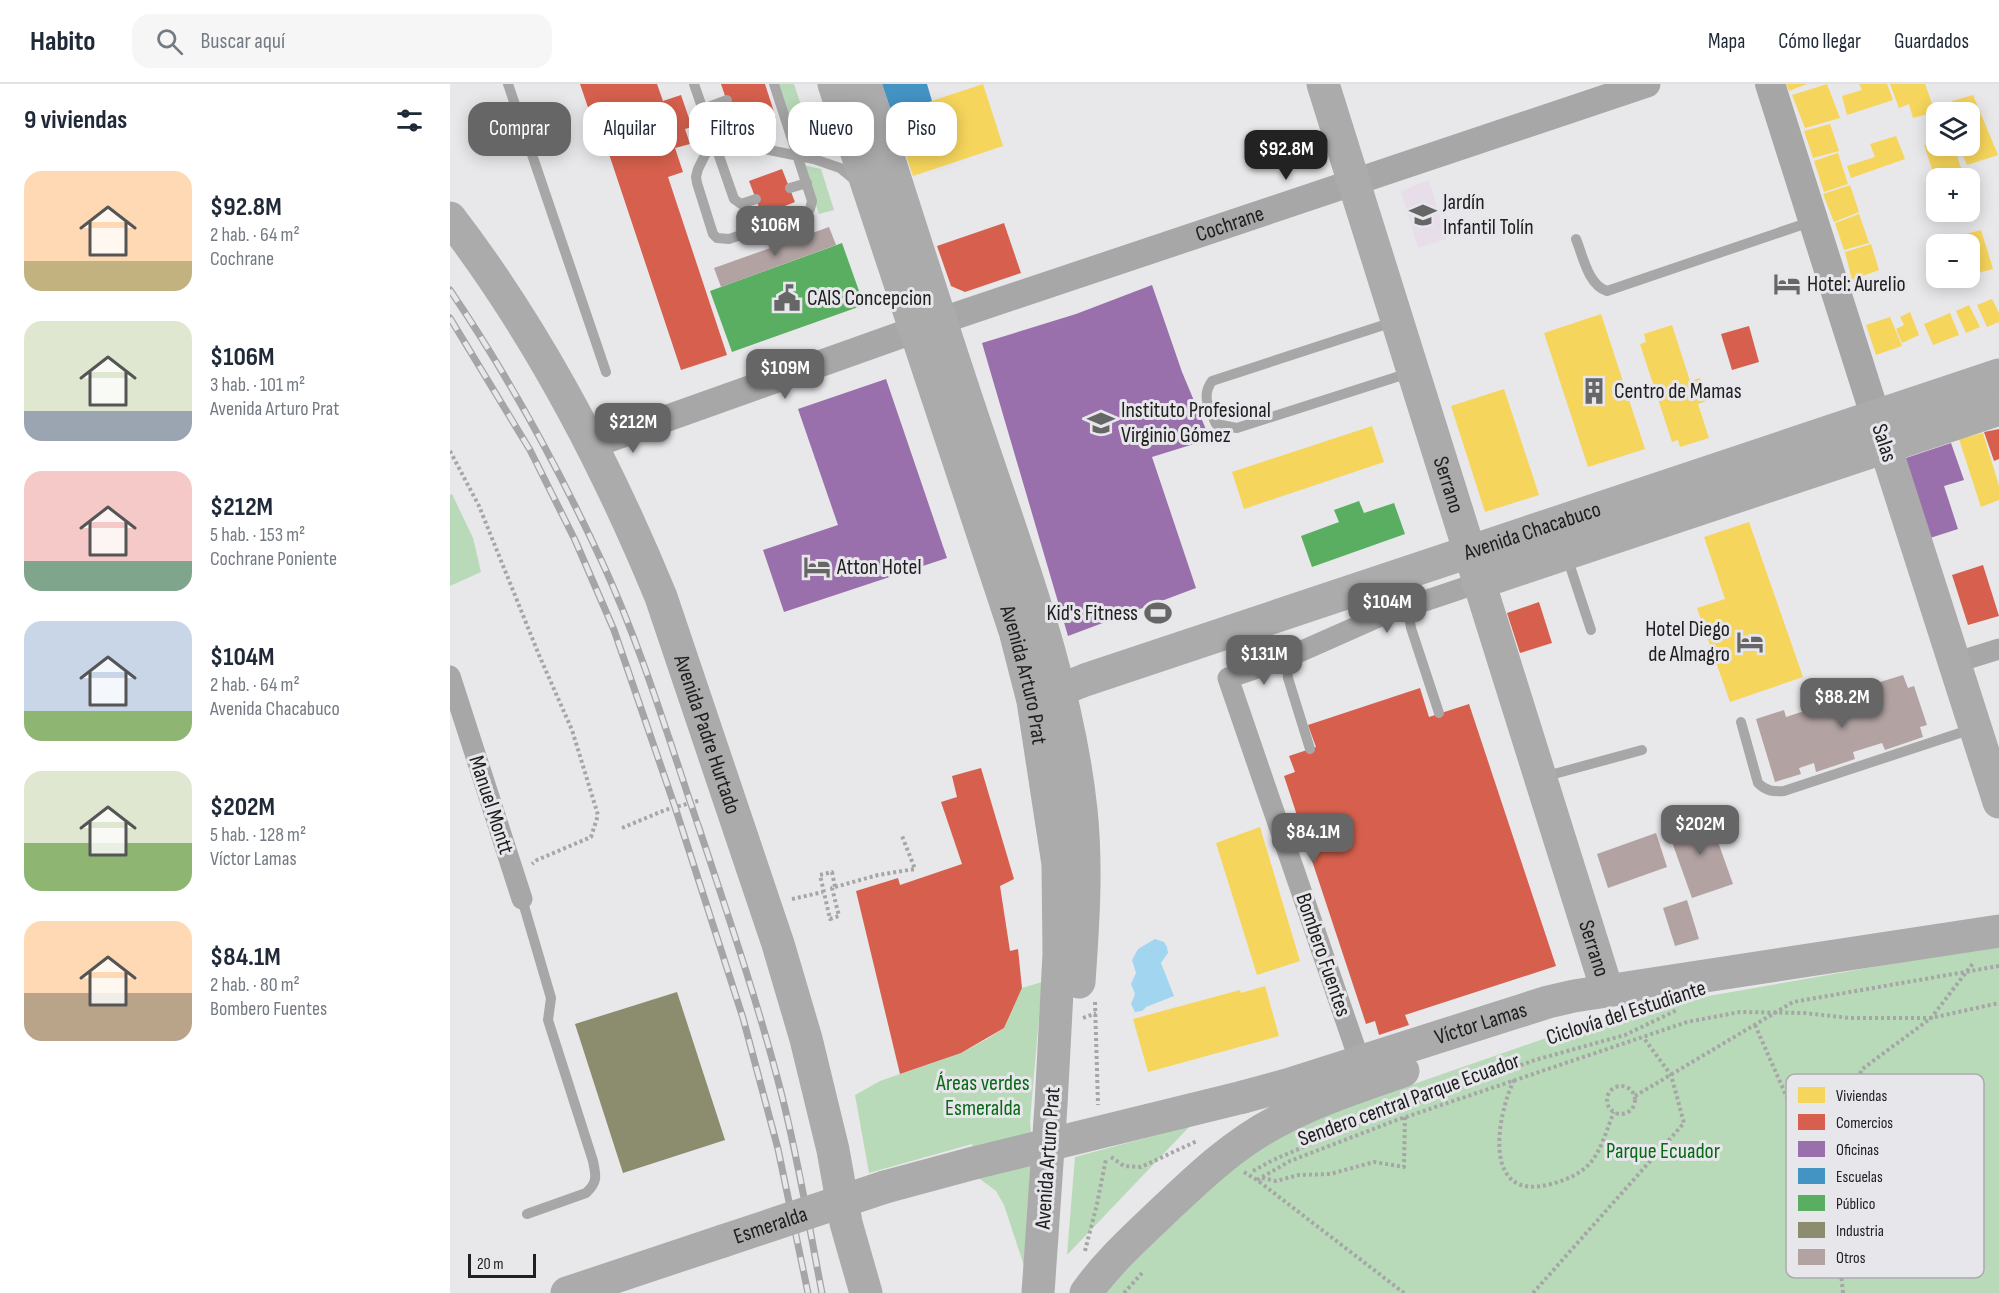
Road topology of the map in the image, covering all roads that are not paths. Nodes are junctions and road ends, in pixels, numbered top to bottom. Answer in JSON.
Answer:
{"nodes":[{"id":1,"x":508,"y":84,"type":"edge"},
{"id":2,"x":694,"y":84,"type":"edge"},
{"id":3,"x":834,"y":84,"type":"edge"},
{"id":4,"x":865,"y":84,"type":"edge"},
{"id":5,"x":1323,"y":84,"type":"edge"},
{"id":6,"x":1647,"y":84,"type":"edge"},
{"id":7,"x":1770,"y":84,"type":"edge"},
{"id":8,"x":771,"y":86,"type":"edge"},
{"id":9,"x":727,"y":100,"type":"dead end"},
{"id":10,"x":700,"y":102,"type":"edge"},
{"id":11,"x":722,"y":102,"type":"edge"},
{"id":12,"x":788,"y":132,"type":"edge"},
{"id":13,"x":704,"y":156,"type":"edge"},
{"id":14,"x":719,"y":156,"type":"edge"},
{"id":15,"x":797,"y":156,"type":"joint"},
{"id":16,"x":1353,"y":182,"type":"junction"},
{"id":17,"x":807,"y":183,"type":"junction"},
{"id":18,"x":790,"y":188,"type":"dead end"},
{"id":19,"x":869,"y":191,"type":"junction"},
{"id":20,"x":756,"y":199,"type":"dead end"},
{"id":21,"x":450,"y":218,"type":"edge"},
{"id":22,"x":1813,"y":220,"type":"junction"},
{"id":23,"x":1576,"y":239,"type":"dead end"},
{"id":24,"x":1397,"y":321,"type":"junction"},
{"id":25,"x":928,"y":325,"type":"junction"},
{"id":26,"x":606,"y":372,"type":"dead end"},
{"id":27,"x":1413,"y":372,"type":"junction"},
{"id":28,"x":1999,"y":375,"type":"edge"},
{"id":29,"x":1999,"y":409,"type":"edge"},
{"id":30,"x":1875,"y":416,"type":"junction"},
{"id":31,"x":592,"y":445,"type":"junction"},
{"id":32,"x":1885,"y":447,"type":"junction"},
{"id":33,"x":1468,"y":551,"type":"junction"},
{"id":34,"x":1566,"y":554,"type":"junction"},
{"id":35,"x":1478,"y":583,"type":"junction"},
{"id":36,"x":1412,"y":605,"type":"junction"},
{"id":37,"x":1591,"y":630,"type":"dead end"},
{"id":38,"x":1999,"y":649,"type":"edge"},
{"id":39,"x":1286,"y":658,"type":"junction"},
{"id":40,"x":1954,"y":663,"type":"junction"},
{"id":41,"x":450,"y":676,"type":"edge"},
{"id":42,"x":1228,"y":678,"type":"joint"},
{"id":43,"x":1046,"y":696,"type":"junction"},
{"id":44,"x":1439,"y":713,"type":"dead end"},
{"id":45,"x":1741,"y":722,"type":"dead end"},
{"id":46,"x":1975,"y":728,"type":"junction"},
{"id":47,"x":1310,"y":749,"type":"dead end"},
{"id":48,"x":1642,"y":750,"type":"dead end"},
{"id":49,"x":1540,"y":778,"type":"junction"},
{"id":50,"x":1999,"y":802,"type":"edge"},
{"id":51,"x":522,"y":899,"type":"joint"},
{"id":52,"x":1989,"y":943,"type":"edge"},
{"id":53,"x":1607,"y":990,"type":"junction"},
{"id":54,"x":1360,"y":1062,"type":"junction"},
{"id":55,"x":974,"y":1163,"type":"joint"},
{"id":56,"x":527,"y":1214,"type":"dead end"},
{"id":57,"x":567,"y":1293,"type":"edge"},
{"id":58,"x":866,"y":1293,"type":"edge"},
{"id":59,"x":1038,"y":1293,"type":"edge"},
{"id":60,"x":1057,"y":1293,"type":"edge"},
{"id":61,"x":1086,"y":1293,"type":"edge"}],
"edges":[{"from":1,"to":26,"type":"lane"},
{"from":2,"to":10,"type":"lane"},
{"from":3,"to":19,"type":"main road","name":"Avenida Arturo Prat"},
{"from":4,"to":25,"type":"main road","name":"Avenida Arturo Prat"},
{"from":5,"to":16,"type":"main road","name":"Serrano"},
{"from":6,"to":16,"type":"street","name":"Cochrane"},
{"from":7,"to":22,"type":"main road","name":"Salas"},
{"from":8,"to":12,"type":"lane"},
{"from":9,"to":11,"type":"lane"},
{"from":13,"to":17,"type":"lane"},
{"from":14,"to":20,"type":"lane"},
{"from":15,"to":17,"type":"lane"},
{"from":15,"to":19,"type":"lane"},
{"from":16,"to":24,"type":"main road","name":"Serrano"},
{"from":16,"to":25,"type":"street","name":"Cochrane"},
{"from":17,"to":18,"type":"lane"},
{"from":19,"to":25,"type":"main road","name":"Avenida Arturo Prat"},
{"from":21,"to":31,"type":"main road","name":"Avenida Padre Hurtado"},
{"from":22,"to":23,"type":"lane"},
{"from":22,"to":30,"type":"main road","name":"Salas"},
{"from":24,"to":27,"type":"main road","name":"Serrano"},
{"from":24,"to":27,"type":"lane"},
{"from":25,"to":31,"type":"street","name":"Cochrane"},
{"from":25,"to":43,"type":"main road","name":"Avenida Arturo Prat"},
{"from":27,"to":33,"type":"main road","name":"Serrano"},
{"from":28,"to":30,"type":"main road","name":"Avenida Chacabuco"},
{"from":29,"to":32,"type":"main road","name":"Avenida Chacabuco"},
{"from":30,"to":32,"type":"main road","name":"Salas"},
{"from":30,"to":33,"type":"main road","name":"Avenida Chacabuco"},
{"from":31,"to":58,"type":"main road","name":"Avenida Padre Hurtado"},
{"from":32,"to":34,"type":"main road","name":"Avenida Chacabuco"},
{"from":32,"to":40,"type":"main road","name":"Salas"},
{"from":33,"to":35,"type":"main road","name":"Serrano"},
{"from":33,"to":43,"type":"main road","name":"Avenida Chacabuco"},
{"from":34,"to":35,"type":"main road","name":"Avenida Chacabuco"},
{"from":34,"to":37,"type":"lane"},
{"from":35,"to":36,"type":"street","name":"Avenida Chacabuco"},
{"from":35,"to":49,"type":"main road","name":"Serrano"},
{"from":36,"to":39,"type":"street","name":"Avenida Chacabuco"},
{"from":36,"to":44,"type":"lane"},
{"from":38,"to":40,"type":"street"},
{"from":39,"to":42,"type":"street","name":"Avenida Chacabuco"},
{"from":39,"to":47,"type":"lane"},
{"from":40,"to":46,"type":"main road","name":"Salas"},
{"from":41,"to":51,"type":"street","name":"Manuel Montt"},
{"from":42,"to":54,"type":"street","name":"Bombero Fuentes"},
{"from":43,"to":59,"type":"main road","name":"Avenida Arturo Prat"},
{"from":43,"to":60,"type":"main road","name":"Avenida Arturo Prat"},
{"from":45,"to":46,"type":"lane"},
{"from":46,"to":50,"type":"main road","name":"Salas"},
{"from":48,"to":49,"type":"lane"},
{"from":49,"to":53,"type":"main road","name":"Serrano"},
{"from":51,"to":56,"type":"lane"},
{"from":52,"to":53,"type":"main road","name":"Víctor Lamas"},
{"from":53,"to":54,"type":"main road","name":"Víctor Lamas"},
{"from":53,"to":61,"type":"main road"},
{"from":54,"to":55,"type":"main road","name":"Víctor Lamas","bridge":true},
{"from":55,"to":57,"type":"main road","name":"Esmeralda","bridge":true}]}
